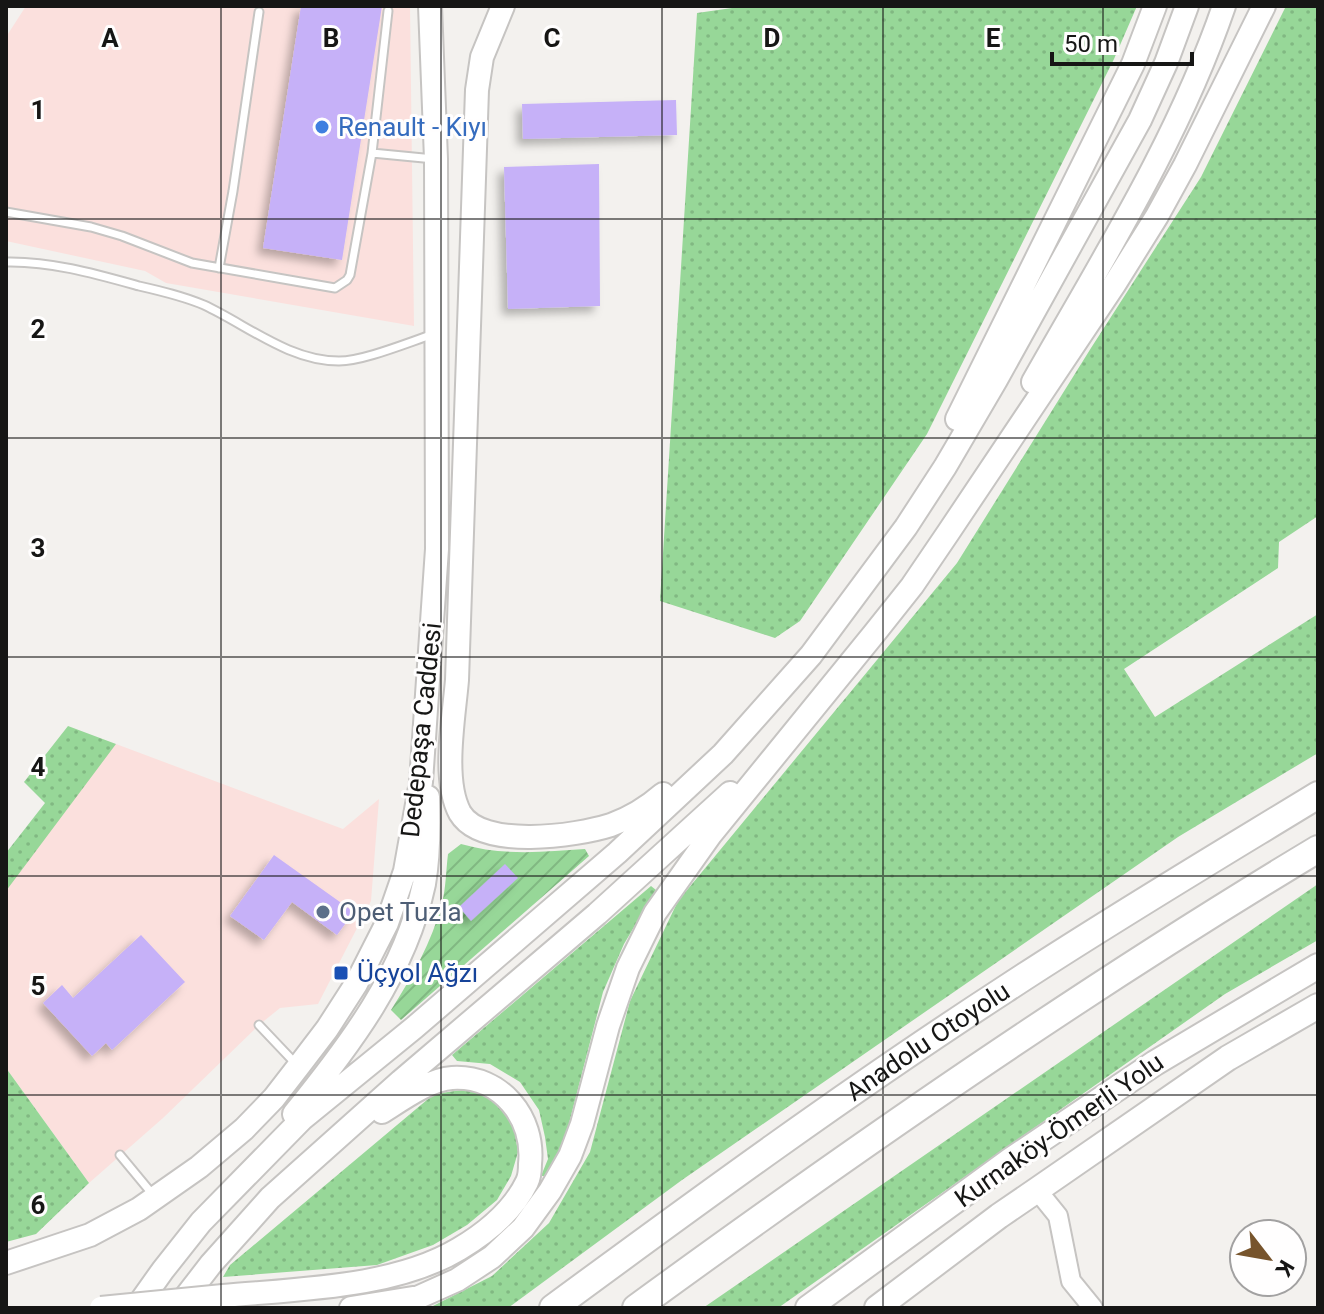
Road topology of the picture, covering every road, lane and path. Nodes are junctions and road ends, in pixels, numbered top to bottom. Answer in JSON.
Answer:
{"nodes":[{"id":1,"x":430,"y":6,"type":"edge"},
{"id":2,"x":503,"y":6,"type":"edge"},
{"id":3,"x":1155,"y":6,"type":"edge"},
{"id":4,"x":1224,"y":6,"type":"edge"},
{"id":5,"x":1264,"y":6,"type":"edge"},
{"id":6,"x":388,"y":11,"type":"dead end"},
{"id":7,"x":259,"y":12,"type":"dead end"},
{"id":8,"x":1184,"y":13,"type":"edge"},
{"id":9,"x":372,"y":153,"type":"junction"},
{"id":10,"x":436,"y":159,"type":"junction"},
{"id":11,"x":6,"y":212,"type":"edge"},
{"id":12,"x":6,"y":262,"type":"edge"},
{"id":13,"x":219,"y":268,"type":"junction"},
{"id":14,"x":437,"y":333,"type":"junction"},
{"id":15,"x":948,"y":533,"type":"junction"},
{"id":16,"x":860,"y":591,"type":"junction"},
{"id":17,"x":873,"y":635,"type":"junction"},
{"id":18,"x":428,"y":680,"type":"junction"},
{"id":19,"x":757,"y":717,"type":"junction"},
{"id":20,"x":1318,"y":795,"type":"edge"},
{"id":21,"x":1318,"y":849,"type":"edge"},
{"id":22,"x":1318,"y":966,"type":"edge"},
{"id":23,"x":1318,"y":1006,"type":"edge"},
{"id":24,"x":259,"y":1025,"type":"dead end"},
{"id":25,"x":298,"y":1067,"type":"junction"},
{"id":26,"x":120,"y":1155,"type":"dead end"},
{"id":27,"x":1037,"y":1190,"type":"junction"},
{"id":28,"x":155,"y":1198,"type":"junction"},
{"id":29,"x":270,"y":1198,"type":"junction"},
{"id":30,"x":201,"y":1222,"type":"junction"},
{"id":31,"x":6,"y":1263,"type":"edge"},
{"id":32,"x":101,"y":1308,"type":"edge"},
{"id":33,"x":136,"y":1308,"type":"edge"},
{"id":34,"x":177,"y":1308,"type":"edge"},
{"id":35,"x":351,"y":1308,"type":"edge"},
{"id":36,"x":553,"y":1308,"type":"edge"},
{"id":37,"x":636,"y":1308,"type":"edge"},
{"id":38,"x":808,"y":1308,"type":"edge"},
{"id":39,"x":877,"y":1308,"type":"edge"},
{"id":40,"x":1093,"y":1308,"type":"edge"}],
"edges":[{"from":1,"to":10,"type":"main road","name":"Dedepaşa Caddesi"},
{"from":2,"to":19,"type":"main road","name":"Dedepaşa Caddesi"},
{"from":3,"to":16,"type":"main road"},
{"from":4,"to":15,"type":"main road"},
{"from":5,"to":15,"type":"main road"},
{"from":6,"to":9,"type":"lane"},
{"from":7,"to":13,"type":"lane"},
{"from":8,"to":16,"type":"main road"},
{"from":9,"to":10,"type":"lane"},
{"from":9,"to":13,"type":"lane"},
{"from":10,"to":14,"type":"main road","name":"Dedepaşa Caddesi"},
{"from":11,"to":13,"type":"lane"},
{"from":12,"to":14,"type":"lane"},
{"from":14,"to":18,"type":"main road","name":"Dedepaşa Caddesi"},
{"from":15,"to":17,"type":"main road"},
{"from":16,"to":19,"type":"main road"},
{"from":17,"to":29,"type":"main road"},
{"from":17,"to":35,"type":"main road"},
{"from":18,"to":25,"type":"main road","name":"Dedepaşa Caddesi"},
{"from":18,"to":30,"type":"main road"},
{"from":19,"to":30,"type":"main road"},
{"from":20,"to":36,"type":"highway","name":"Anadolu Otoyolu"},
{"from":21,"to":37,"type":"highway","name":"Anadolu Otoyolu"},
{"from":22,"to":38,"type":"highway","name":"Kurnaköy-Ömerli Yolu"},
{"from":23,"to":27,"type":"highway","name":"Kurnaköy-Ömerli Yolu"},
{"from":24,"to":25,"type":"lane"},
{"from":25,"to":28,"type":"main road","name":"Dedepaşa Caddesi"},
{"from":26,"to":28,"type":"lane"},
{"from":27,"to":39,"type":"highway","name":"Kurnaköy-Ömerli Yolu"},
{"from":27,"to":40,"type":"street"},
{"from":28,"to":31,"type":"main road","name":"Dedepaşa Caddesi"},
{"from":29,"to":32,"type":"main road","bridge":true},
{"from":29,"to":34,"type":"main road"},
{"from":30,"to":33,"type":"main road"}]}
